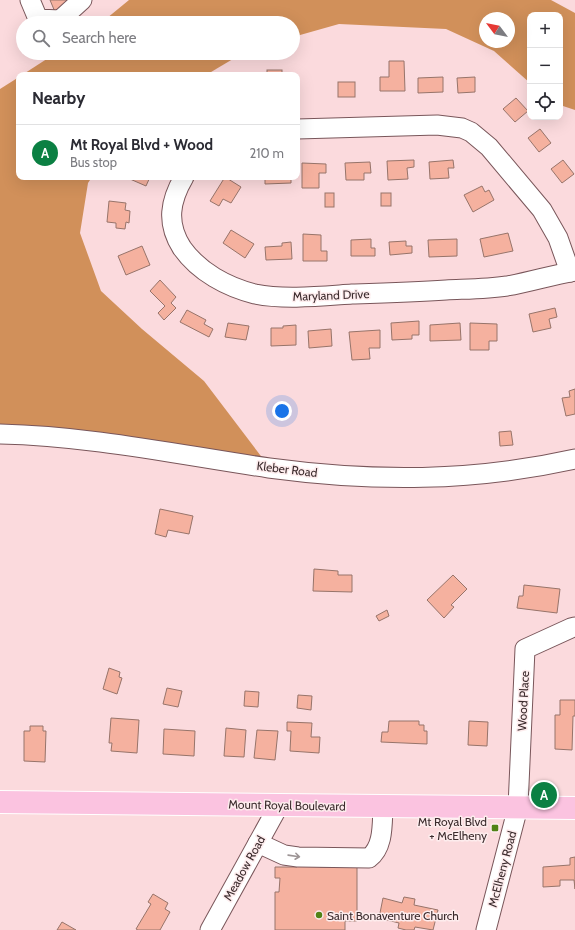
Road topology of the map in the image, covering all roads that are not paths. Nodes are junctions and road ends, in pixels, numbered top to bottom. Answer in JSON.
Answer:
{"nodes":[{"id":1,"x":30,"y":0,"type":"edge"},
{"id":2,"x":82,"y":0,"type":"edge"},
{"id":3,"x":37,"y":16,"type":"edge"},
{"id":4,"x":64,"y":16,"type":"edge"},
{"id":5,"x":300,"y":129,"type":"edge"},
{"id":6,"x":182,"y":180,"type":"edge"},
{"id":7,"x":572,"y":272,"type":"edge"},
{"id":8,"x":0,"y":434,"type":"edge"},
{"id":9,"x":575,"y":459,"type":"edge"},
{"id":10,"x":575,"y":627,"type":"edge"},
{"id":11,"x":0,"y":802,"type":"edge"},
{"id":12,"x":279,"y":805,"type":"junction"},
{"id":13,"x":384,"y":807,"type":"junction"},
{"id":14,"x":518,"y":807,"type":"junction"},
{"id":15,"x":575,"y":808,"type":"edge"},
{"id":16,"x":258,"y":843,"type":"junction"},
{"id":17,"x":210,"y":930,"type":"edge"},
{"id":18,"x":486,"y":930,"type":"edge"}],
"edges":[{"from":1,"to":3,"type":"street"},
{"from":2,"to":4,"type":"street"},
{"from":5,"to":7,"type":"street","name":"Maryland Drive"},
{"from":6,"to":7,"type":"street","name":"Maryland Drive"},
{"from":8,"to":9,"type":"street","name":"Kleber Road"},
{"from":10,"to":14,"type":"street","name":"Wood Place"},
{"from":11,"to":12,"type":"main road","name":"Mount Royal Boulevard"},
{"from":12,"to":13,"type":"main road","name":"Mount Royal Boulevard"},
{"from":12,"to":16,"type":"street","name":"Meadow Road"},
{"from":13,"to":14,"type":"main road","name":"Mount Royal Boulevard"},
{"from":16,"to":13,"type":"street","one_way":true},
{"from":14,"to":15,"type":"main road","name":"Mount Royal Boulevard"},
{"from":14,"to":18,"type":"street","name":"McElheny Road"},
{"from":16,"to":17,"type":"street","name":"Meadow Road"}]}
